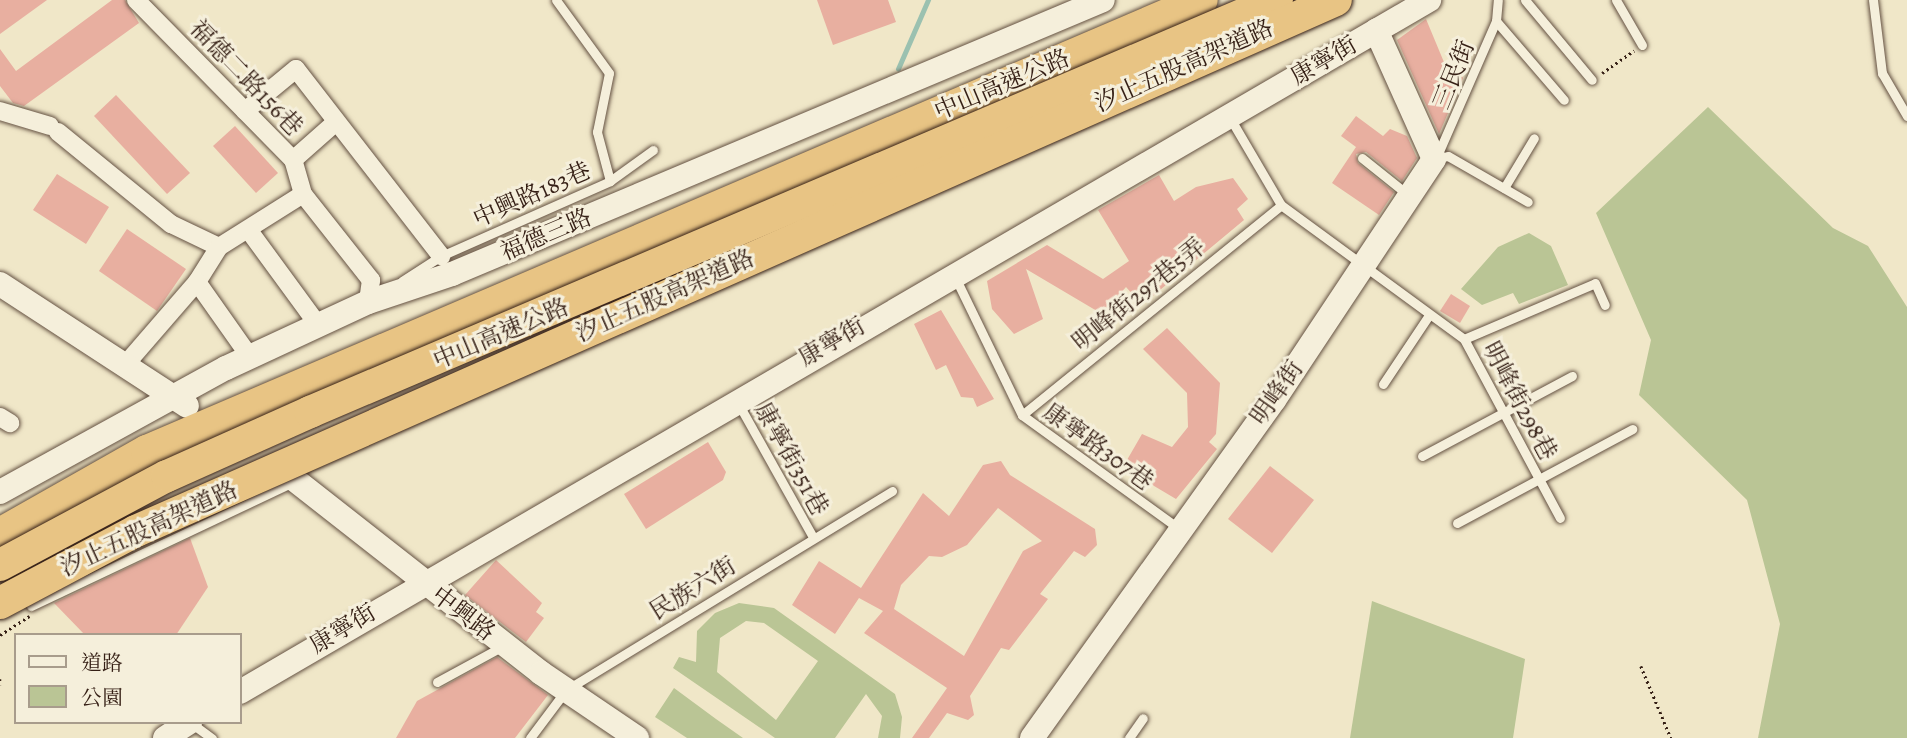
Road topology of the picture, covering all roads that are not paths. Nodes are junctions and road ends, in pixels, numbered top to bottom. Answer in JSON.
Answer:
{"nodes":[{"id":1,"x":136,"y":0,"type":"edge"},
{"id":2,"x":556,"y":0,"type":"edge"},
{"id":3,"x":1103,"y":0,"type":"edge"},
{"id":4,"x":1202,"y":0,"type":"edge"},
{"id":5,"x":1277,"y":0,"type":"edge"},
{"id":6,"x":1336,"y":0,"type":"edge"},
{"id":7,"x":1429,"y":0,"type":"edge"},
{"id":8,"x":1498,"y":0,"type":"edge"},
{"id":9,"x":1525,"y":0,"type":"edge"},
{"id":10,"x":1616,"y":0,"type":"edge"},
{"id":11,"x":1873,"y":0,"type":"edge"},
{"id":12,"x":1496,"y":21,"type":"junction"},
{"id":13,"x":1376,"y":30,"type":"junction"},
{"id":14,"x":1642,"y":45,"type":"dead end"},
{"id":15,"x":1592,"y":80,"type":"dead end"},
{"id":16,"x":1564,"y":100,"type":"dead end"},
{"id":17,"x":0,"y":111,"type":"edge"},
{"id":18,"x":245,"y":111,"type":"junction"},
{"id":19,"x":1229,"y":116,"type":"junction"},
{"id":20,"x":1907,"y":116,"type":"edge"},
{"id":21,"x":336,"y":121,"type":"junction"},
{"id":22,"x":1534,"y":138,"type":"dead end"},
{"id":23,"x":653,"y":150,"type":"dead end"},
{"id":24,"x":1362,"y":158,"type":"dead end"},
{"id":25,"x":1434,"y":159,"type":"junction"},
{"id":26,"x":293,"y":160,"type":"junction"},
{"id":27,"x":610,"y":180,"type":"junction"},
{"id":28,"x":1504,"y":188,"type":"junction"},
{"id":29,"x":303,"y":194,"type":"junction"},
{"id":30,"x":1412,"y":197,"type":"junction"},
{"id":31,"x":1528,"y":202,"type":"dead end"},
{"id":32,"x":1280,"y":205,"type":"junction"},
{"id":33,"x":250,"y":232,"type":"junction"},
{"id":34,"x":219,"y":247,"type":"junction"},
{"id":35,"x":441,"y":256,"type":"junction"},
{"id":36,"x":1361,"y":267,"type":"junction"},
{"id":37,"x":952,"y":272,"type":"junction"},
{"id":38,"x":197,"y":282,"type":"junction"},
{"id":39,"x":1,"y":287,"type":"edge"},
{"id":40,"x":368,"y":302,"type":"junction"},
{"id":41,"x":1605,"y":305,"type":"dead end"},
{"id":42,"x":1429,"y":315,"type":"junction"},
{"id":43,"x":318,"y":325,"type":"junction"},
{"id":44,"x":1464,"y":339,"type":"junction"},
{"id":45,"x":250,"y":357,"type":"junction"},
{"id":46,"x":125,"y":365,"type":"junction"},
{"id":47,"x":1572,"y":376,"type":"dead end"},
{"id":48,"x":1383,"y":384,"type":"dead end"},
{"id":49,"x":736,"y":399,"type":"junction"},
{"id":50,"x":183,"y":403,"type":"junction"},
{"id":51,"x":1504,"y":412,"type":"junction"},
{"id":52,"x":1022,"y":415,"type":"junction"},
{"id":53,"x":1632,"y":429,"type":"dead end"},
{"id":54,"x":1422,"y":456,"type":"dead end"},
{"id":55,"x":1539,"y":479,"type":"junction"},
{"id":56,"x":295,"y":480,"type":"joint"},
{"id":57,"x":892,"y":491,"type":"dead end"},
{"id":58,"x":0,"y":492,"type":"edge"},
{"id":59,"x":1560,"y":518,"type":"dead end"},
{"id":60,"x":1457,"y":523,"type":"dead end"},
{"id":61,"x":1178,"y":528,"type":"junction"},
{"id":62,"x":0,"y":534,"type":"edge"},
{"id":63,"x":813,"y":537,"type":"junction"},
{"id":64,"x":0,"y":565,"type":"edge"},
{"id":65,"x":421,"y":581,"type":"junction"},
{"id":66,"x":0,"y":603,"type":"edge"},
{"id":67,"x":31,"y":606,"type":"road end"},
{"id":68,"x":505,"y":645,"type":"junction"},
{"id":69,"x":437,"y":682,"type":"dead end"},
{"id":70,"x":566,"y":690,"type":"junction"},
{"id":71,"x":242,"y":691,"type":"edge"},
{"id":72,"x":1143,"y":718,"type":"dead end"},
{"id":73,"x":186,"y":724,"type":"edge"},
{"id":74,"x":192,"y":724,"type":"edge"},
{"id":75,"x":165,"y":738,"type":"edge"},
{"id":76,"x":212,"y":738,"type":"edge"},
{"id":77,"x":530,"y":738,"type":"edge"},
{"id":78,"x":637,"y":738,"type":"edge"},
{"id":79,"x":1032,"y":738,"type":"edge"},
{"id":80,"x":1129,"y":738,"type":"edge"}],
"edges":[{"from":1,"to":18,"type":"street","name":"福德二路156巷"},
{"from":2,"to":27,"type":"lane","name":"中興路183巷"},
{"from":3,"to":40,"type":"street","name":"福德三路"},
{"from":4,"to":62,"type":"highway","name":"中山高速公路"},
{"from":5,"to":64,"type":"highway","name":"中山高速公路","bridge":true},
{"from":6,"to":66,"type":"highway","name":"汐止五股高架道路","bridge":true},
{"from":7,"to":13,"type":"street","name":"康寧街"},
{"from":8,"to":12,"type":"lane","name":"三民街"},
{"from":9,"to":15,"type":"lane"},
{"from":10,"to":14,"type":"lane"},
{"from":11,"to":20,"type":"lane"},
{"from":12,"to":16,"type":"lane"},
{"from":12,"to":25,"type":"lane","name":"三民街"},
{"from":13,"to":19,"type":"street","name":"康寧街"},
{"from":13,"to":25,"type":"street"},
{"from":17,"to":34,"type":"street"},
{"from":18,"to":21,"type":"street"},
{"from":18,"to":26,"type":"street","name":"福德二路156巷"},
{"from":19,"to":32,"type":"lane"},
{"from":19,"to":37,"type":"street","name":"康寧街"},
{"from":21,"to":26,"type":"street"},
{"from":21,"to":35,"type":"street"},
{"from":22,"to":28,"type":"lane"},
{"from":23,"to":27,"type":"lane"},
{"from":24,"to":30,"type":"lane"},
{"from":25,"to":28,"type":"lane"},
{"from":25,"to":30,"type":"street","name":"明峰街"},
{"from":26,"to":29,"type":"street"},
{"from":27,"to":35,"type":"lane","name":"中興路183巷"},
{"from":28,"to":31,"type":"lane"},
{"from":29,"to":33,"type":"street"},
{"from":29,"to":40,"type":"street"},
{"from":30,"to":36,"type":"street","name":"明峰街"},
{"from":32,"to":36,"type":"lane","name":"明峰街298巷"},
{"from":32,"to":52,"type":"lane","name":"明峰街297巷5弄"},
{"from":33,"to":34,"type":"street"},
{"from":33,"to":43,"type":"street"},
{"from":34,"to":38,"type":"street"},
{"from":35,"to":40,"type":"lane","name":"中興路183巷"},
{"from":36,"to":42,"type":"lane","name":"明峰街298巷"},
{"from":36,"to":61,"type":"street","name":"明峰街"},
{"from":37,"to":49,"type":"street","name":"康寧街"},
{"from":37,"to":52,"type":"lane","name":"康寧路307巷"},
{"from":38,"to":45,"type":"street"},
{"from":38,"to":46,"type":"street"},
{"from":39,"to":46,"type":"street"},
{"from":40,"to":43,"type":"street","name":"福德三路"},
{"from":41,"to":44,"type":"lane"},
{"from":42,"to":44,"type":"lane","name":"明峰街298巷"},
{"from":42,"to":48,"type":"lane"},
{"from":43,"to":45,"type":"street","name":"福德三路"},
{"from":44,"to":51,"type":"lane","name":"明峰街298巷"},
{"from":45,"to":50,"type":"street","name":"福德三路"},
{"from":46,"to":50,"type":"street"},
{"from":47,"to":51,"type":"lane"},
{"from":49,"to":63,"type":"lane","name":"康寧街351巷"},
{"from":49,"to":65,"type":"street","name":"康寧街"},
{"from":50,"to":58,"type":"street","name":"福德三路"},
{"from":51,"to":54,"type":"lane"},
{"from":51,"to":55,"type":"lane","name":"明峰街298巷"},
{"from":52,"to":61,"type":"lane","name":"康寧路307巷"},
{"from":53,"to":55,"type":"lane"},
{"from":55,"to":59,"type":"lane","name":"明峰街298巷"},
{"from":55,"to":60,"type":"lane"},
{"from":56,"to":65,"type":"street","name":"中興路"},
{"from":56,"to":67,"type":"lane"},
{"from":57,"to":63,"type":"lane","name":"民族六街"},
{"from":61,"to":79,"type":"street","name":"明峰街"},
{"from":63,"to":70,"type":"lane","name":"民族六街"},
{"from":65,"to":68,"type":"street","name":"中興路"},
{"from":65,"to":71,"type":"street","name":"康寧街"},
{"from":68,"to":69,"type":"lane"},
{"from":68,"to":70,"type":"street","name":"中興路"},
{"from":70,"to":77,"type":"lane","name":"民族六街"},
{"from":70,"to":78,"type":"street","name":"中興路"},
{"from":72,"to":80,"type":"lane"},
{"from":73,"to":75,"type":"street"},
{"from":74,"to":76,"type":"lane"}]}
